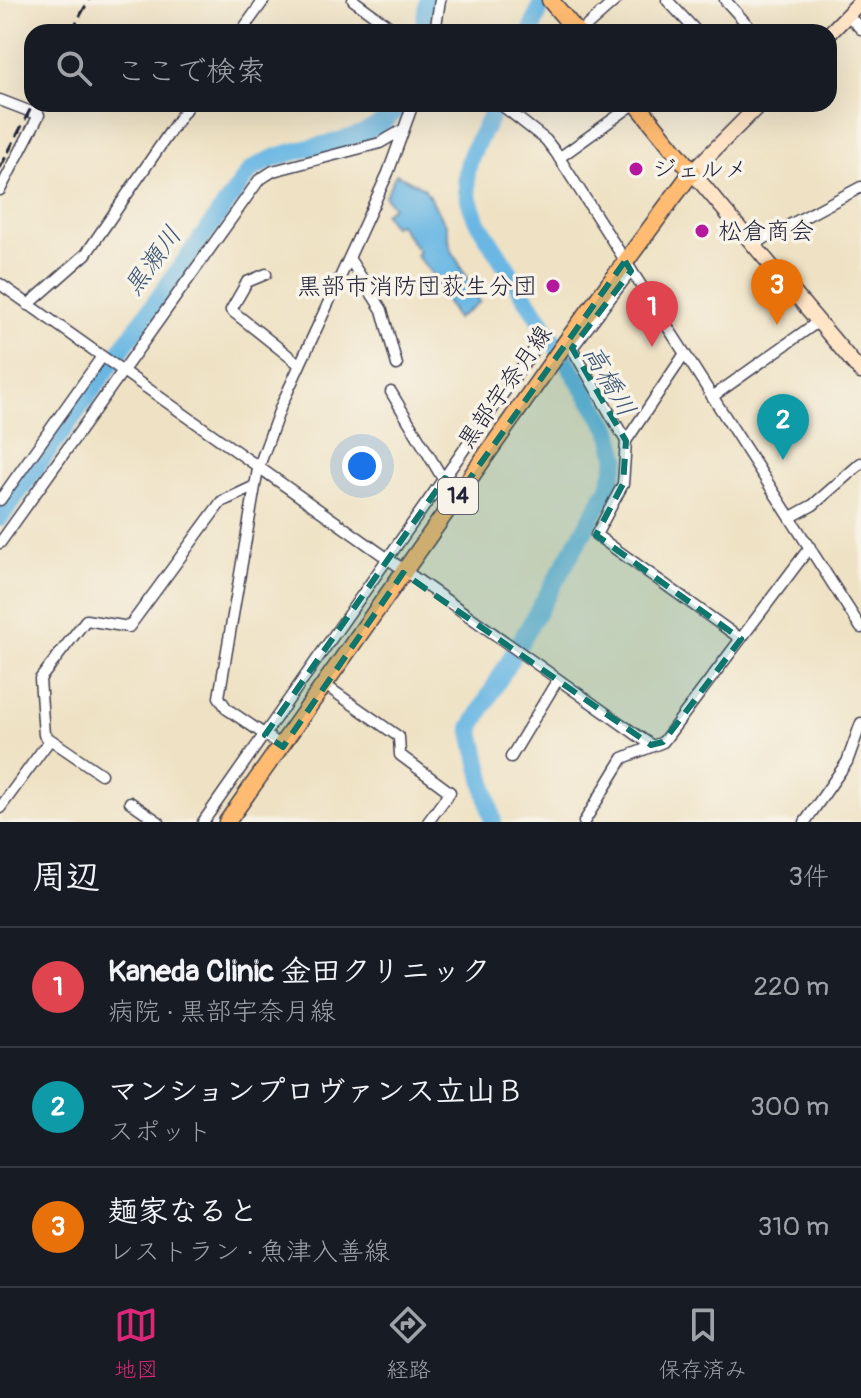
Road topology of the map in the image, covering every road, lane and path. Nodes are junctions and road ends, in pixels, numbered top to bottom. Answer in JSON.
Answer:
{"nodes":[{"id":1,"x":264,"y":0,"type":"edge"},
{"id":2,"x":353,"y":0,"type":"edge"},
{"id":3,"x":440,"y":0,"type":"edge"},
{"id":4,"x":550,"y":0,"type":"edge"},
{"id":5,"x":616,"y":0,"type":"edge"},
{"id":6,"x":667,"y":0,"type":"edge"},
{"id":7,"x":725,"y":0,"type":"edge"},
{"id":8,"x":861,"y":1,"type":"edge"},
{"id":9,"x":848,"y":15,"type":"junction"},
{"id":10,"x":247,"y":24,"type":"edge"},
{"id":11,"x":386,"y":24,"type":"edge"},
{"id":12,"x":436,"y":24,"type":"edge"},
{"id":13,"x":572,"y":24,"type":"edge"},
{"id":14,"x":588,"y":24,"type":"edge"},
{"id":15,"x":690,"y":24,"type":"edge"},
{"id":16,"x":747,"y":24,"type":"edge"},
{"id":17,"x":837,"y":26,"type":"edge"},
{"id":18,"x":861,"y":29,"type":"edge"},
{"id":19,"x":0,"y":100,"type":"edge"},
{"id":20,"x":24,"y":109,"type":"edge"},
{"id":21,"x":31,"y":112,"type":"edge"},
{"id":22,"x":184,"y":112,"type":"edge"},
{"id":23,"x":410,"y":112,"type":"edge"},
{"id":24,"x":510,"y":112,"type":"edge"},
{"id":25,"x":625,"y":112,"type":"edge"},
{"id":26,"x":643,"y":112,"type":"edge"},
{"id":27,"x":752,"y":112,"type":"edge"},
{"id":28,"x":404,"y":129,"type":"junction"},
{"id":29,"x":559,"y":158,"type":"junction"},
{"id":30,"x":692,"y":172,"type":"junction"},
{"id":31,"x":861,"y":187,"type":"edge"},
{"id":32,"x":0,"y":190,"type":"edge"},
{"id":33,"x":752,"y":245,"type":"junction"},
{"id":34,"x":349,"y":258,"type":"junction"},
{"id":35,"x":628,"y":266,"type":"junction"},
{"id":36,"x":266,"y":274,"type":"dead end"},
{"id":37,"x":0,"y":284,"type":"edge"},
{"id":38,"x":28,"y":305,"type":"junction"},
{"id":39,"x":819,"y":321,"type":"junction"},
{"id":40,"x":538,"y":344,"type":"dead end"},
{"id":41,"x":684,"y":355,"type":"junction"},
{"id":42,"x":99,"y":356,"type":"junction"},
{"id":43,"x":300,"y":365,"type":"junction"},
{"id":44,"x":397,"y":365,"type":"dead end"},
{"id":45,"x":861,"y":372,"type":"edge"},
{"id":46,"x":122,"y":373,"type":"junction"},
{"id":47,"x":391,"y":392,"type":"dead end"},
{"id":48,"x":712,"y":397,"type":"junction"},
{"id":49,"x":626,"y":441,"type":"junction"},
{"id":50,"x":861,"y":463,"type":"edge"},
{"id":51,"x":258,"y":469,"type":"junction"},
{"id":52,"x":445,"y":478,"type":"junction"},
{"id":53,"x":255,"y":486,"type":"junction"},
{"id":54,"x":463,"y":488,"type":"junction"},
{"id":55,"x":0,"y":500,"type":"edge"},
{"id":56,"x":791,"y":517,"type":"junction"},
{"id":57,"x":0,"y":543,"type":"edge"},
{"id":58,"x":810,"y":547,"type":"junction"},
{"id":59,"x":386,"y":561,"type":"junction"},
{"id":60,"x":403,"y":573,"type":"junction"},
{"id":61,"x":861,"y":628,"type":"edge"},
{"id":62,"x":741,"y":639,"type":"junction"},
{"id":63,"x":558,"y":679,"type":"junction"},
{"id":64,"x":325,"y":685,"type":"junction"},
{"id":65,"x":861,"y":723,"type":"edge"},
{"id":66,"x":265,"y":735,"type":"junction"},
{"id":67,"x":49,"y":741,"type":"junction"},
{"id":68,"x":651,"y":745,"type":"junction"},
{"id":69,"x":283,"y":747,"type":"junction"},
{"id":70,"x":511,"y":757,"type":"dead end"},
{"id":71,"x":101,"y":774,"type":"dead end"},
{"id":72,"x":130,"y":802,"type":"dead end"},
{"id":73,"x":0,"y":808,"type":"edge"},
{"id":74,"x":159,"y":822,"type":"edge"},
{"id":75,"x":203,"y":822,"type":"edge"},
{"id":76,"x":227,"y":822,"type":"edge"},
{"id":77,"x":428,"y":822,"type":"edge"},
{"id":78,"x":584,"y":822,"type":"edge"},
{"id":79,"x":805,"y":822,"type":"edge"}],
"edges":[{"from":1,"to":10,"type":"street"},
{"from":2,"to":11,"type":"street"},
{"from":3,"to":12,"type":"street"},
{"from":4,"to":13,"type":"main road"},
{"from":5,"to":14,"type":"street"},
{"from":6,"to":15,"type":"street"},
{"from":7,"to":16,"type":"street"},
{"from":8,"to":9,"type":"main road"},
{"from":9,"to":17,"type":"main road"},
{"from":9,"to":18,"type":"street"},
{"from":19,"to":20,"type":"street"},
{"from":21,"to":32,"type":"street"},
{"from":22,"to":38,"type":"street"},
{"from":23,"to":28,"type":"street"},
{"from":24,"to":29,"type":"street"},
{"from":25,"to":29,"type":"street"},
{"from":26,"to":30,"type":"main road"},
{"from":27,"to":30,"type":"main road"},
{"from":28,"to":34,"type":"street"},
{"from":28,"to":46,"type":"street"},
{"from":29,"to":35,"type":"street"},
{"from":30,"to":33,"type":"main road"},
{"from":30,"to":35,"type":"main road","name":"黒部宇奈月線","number":"14"},
{"from":31,"to":33,"type":"street"},
{"from":33,"to":39,"type":"main road"},
{"from":34,"to":43,"type":"street"},
{"from":34,"to":44,"type":"street"},
{"from":35,"to":41,"type":"street"},
{"from":35,"to":49,"type":"street"},
{"from":35,"to":54,"type":"main road","name":"黒部宇奈月線","number":"14"},
{"from":36,"to":43,"type":"street"},
{"from":37,"to":38,"type":"street"},
{"from":38,"to":42,"type":"street"},
{"from":39,"to":45,"type":"main road"},
{"from":39,"to":48,"type":"street"},
{"from":40,"to":52,"type":"street"},
{"from":41,"to":48,"type":"street"},
{"from":41,"to":49,"type":"street"},
{"from":42,"to":46,"type":"street"},
{"from":42,"to":55,"type":"street"},
{"from":43,"to":51,"type":"street"},
{"from":46,"to":51,"type":"street"},
{"from":46,"to":57,"type":"street"},
{"from":47,"to":52,"type":"street"},
{"from":48,"to":56,"type":"street"},
{"from":49,"to":62,"type":"street"},
{"from":50,"to":56,"type":"street"},
{"from":51,"to":53,"type":"street"},
{"from":51,"to":59,"type":"street"},
{"from":52,"to":54,"type":"street"},
{"from":52,"to":59,"type":"street"},
{"from":53,"to":66,"type":"street"},
{"from":53,"to":67,"type":"street"},
{"from":54,"to":60,"type":"main road","name":"黒部宇奈月線","number":"14"},
{"from":56,"to":58,"type":"street"},
{"from":58,"to":61,"type":"street"},
{"from":58,"to":62,"type":"street"},
{"from":59,"to":60,"type":"street"},
{"from":59,"to":66,"type":"street"},
{"from":60,"to":63,"type":"street"},
{"from":60,"to":64,"type":"main road","name":"黒部宇奈月線","number":"14"},
{"from":62,"to":68,"type":"street"},
{"from":63,"to":68,"type":"street"},
{"from":63,"to":70,"type":"street"},
{"from":64,"to":69,"type":"main road","name":"黒部宇奈月線","number":"14"},
{"from":64,"to":77,"type":"street"},
{"from":65,"to":79,"type":"street"},
{"from":66,"to":69,"type":"street"},
{"from":66,"to":75,"type":"street"},
{"from":67,"to":71,"type":"street"},
{"from":67,"to":73,"type":"street"},
{"from":68,"to":78,"type":"street"},
{"from":69,"to":76,"type":"main road","name":"黒部宇奈月線","number":"14"},
{"from":72,"to":74,"type":"street"}]}
